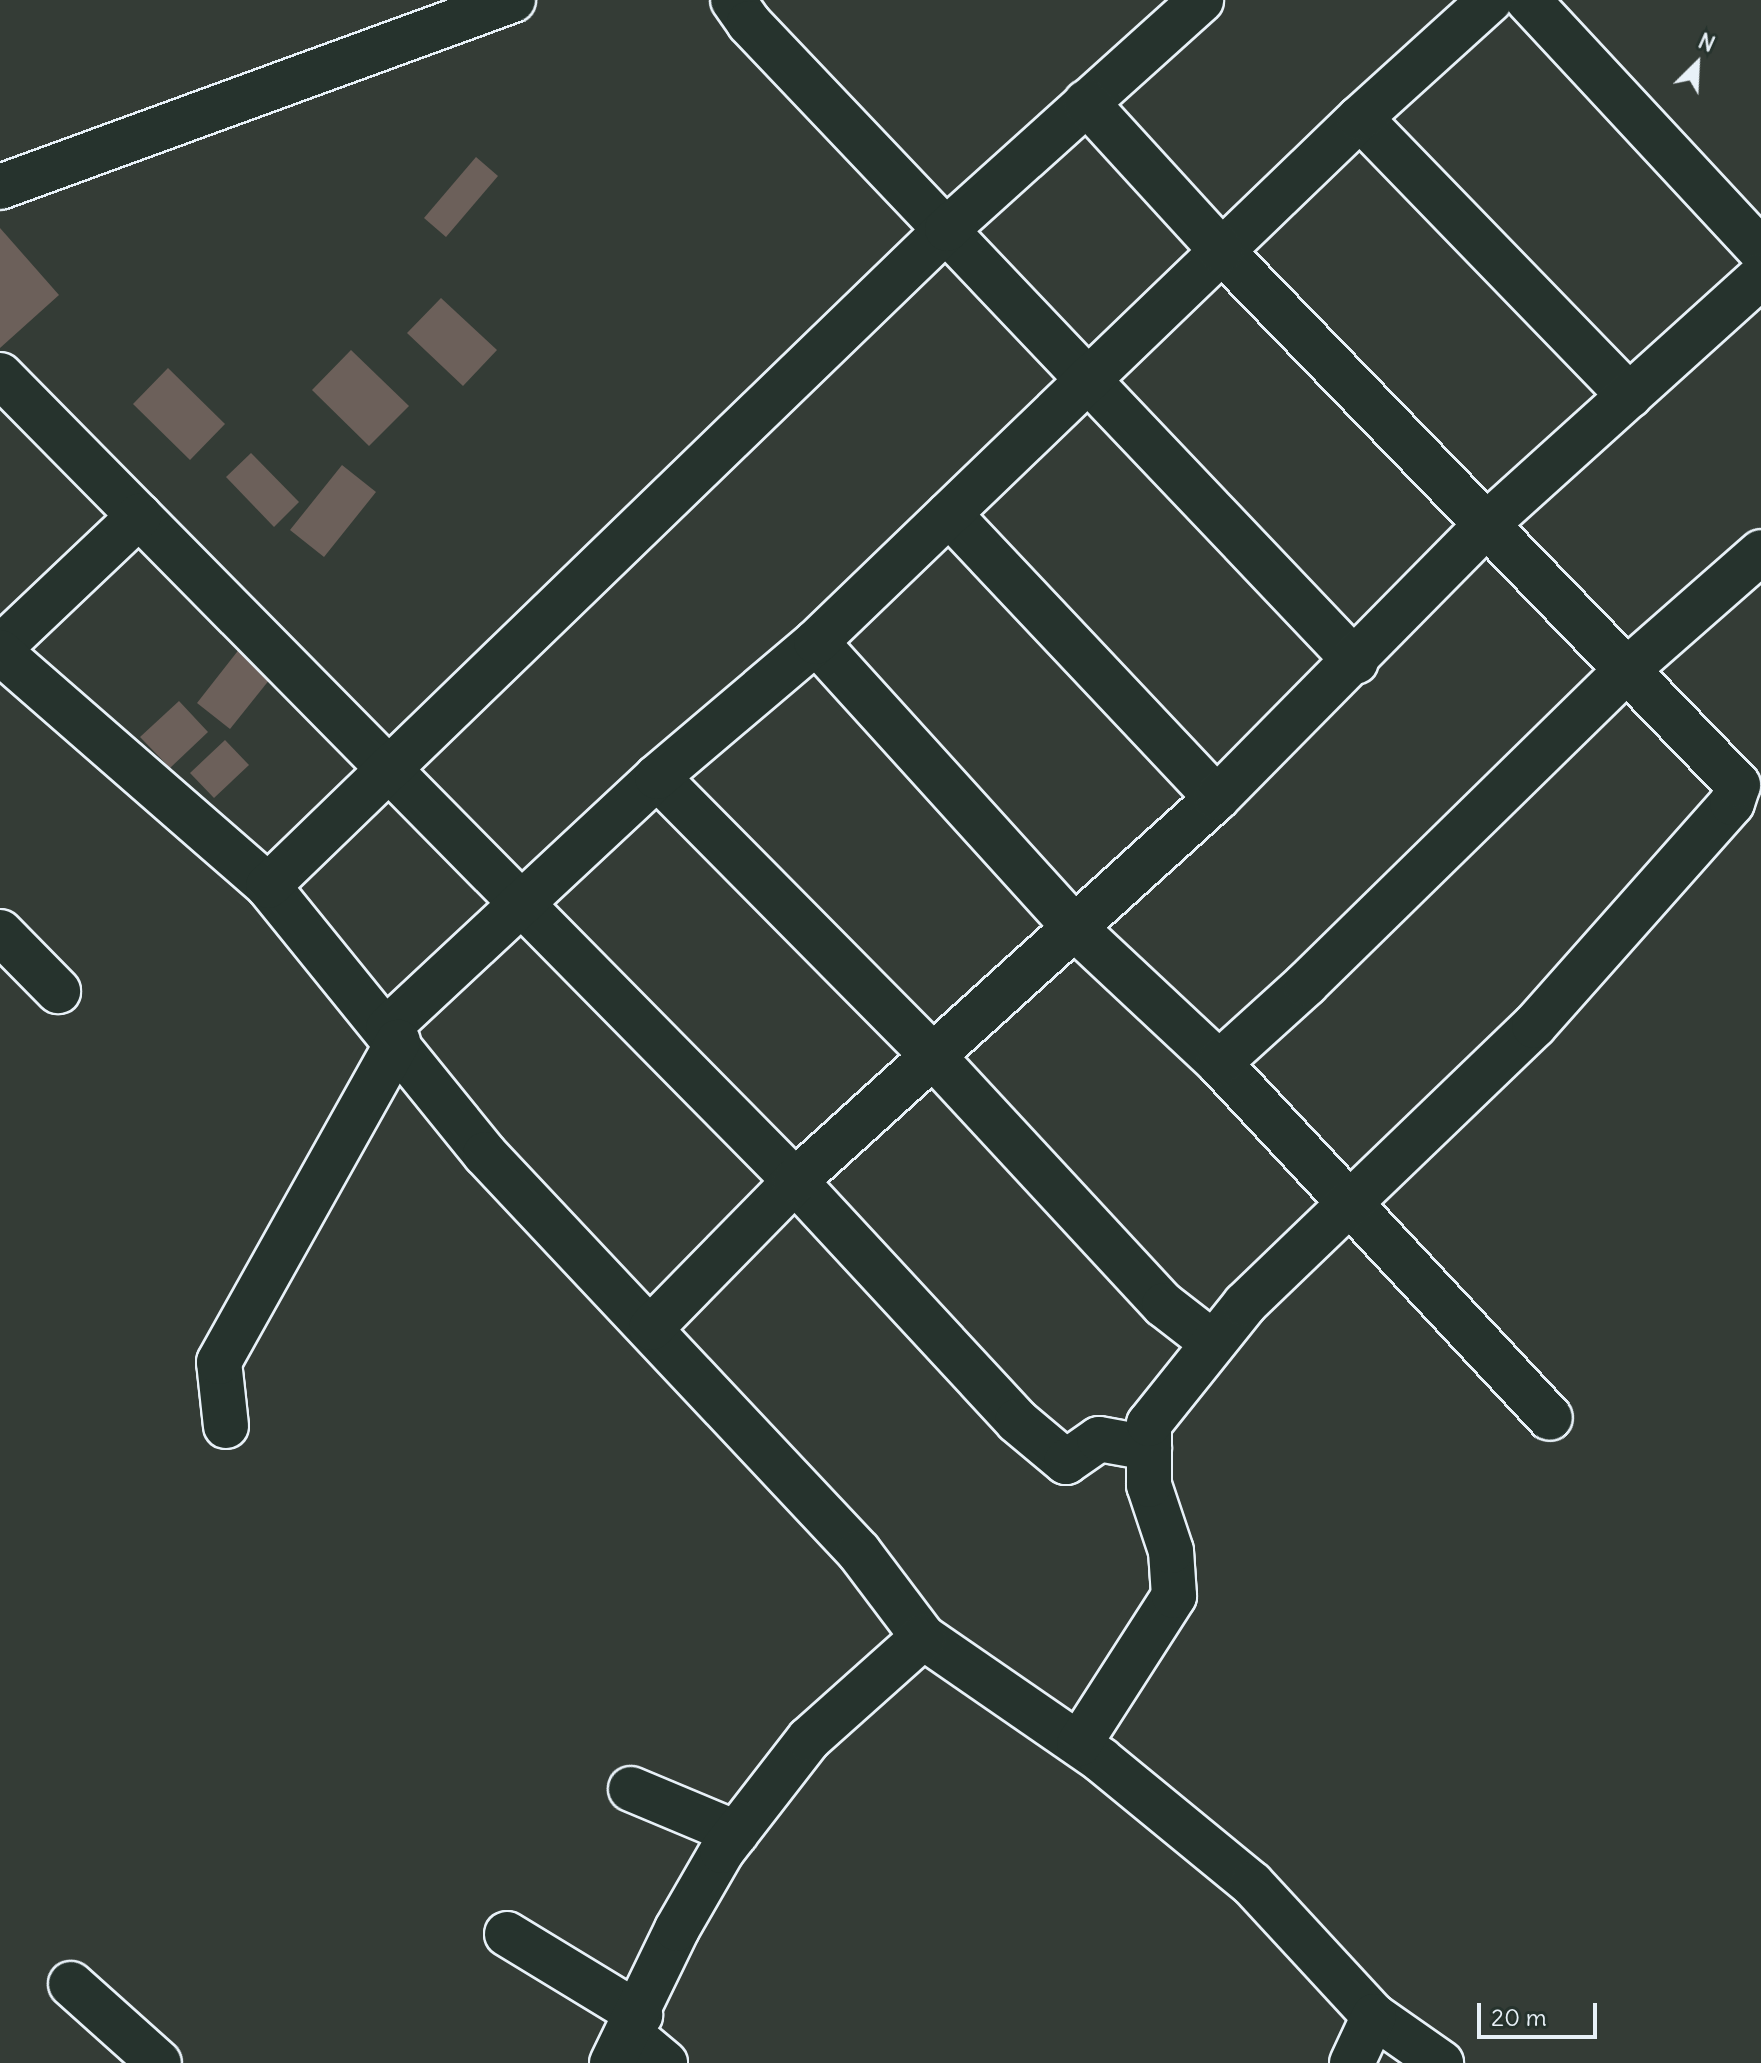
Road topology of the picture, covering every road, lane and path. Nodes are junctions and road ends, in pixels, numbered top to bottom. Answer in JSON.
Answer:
{"nodes":[{"id":1,"x":513,"y":0,"type":"edge"},
{"id":2,"x":733,"y":0,"type":"edge"},
{"id":3,"x":1201,"y":0,"type":"edge"},
{"id":4,"x":1490,"y":0,"type":"edge"},
{"id":5,"x":1528,"y":0,"type":"edge"},
{"id":6,"x":1086,"y":102,"type":"junction"},
{"id":7,"x":1360,"y":118,"type":"junction"},
{"id":8,"x":0,"y":187,"type":"edge"},
{"id":9,"x":947,"y":229,"type":"junction"},
{"id":10,"x":1221,"y":250,"type":"junction"},
{"id":11,"x":1761,"y":251,"type":"edge"},
{"id":12,"x":1761,"y":276,"type":"edge"},
{"id":13,"x":0,"y":375,"type":"edge"},
{"id":14,"x":1089,"y":382,"type":"junction"},
{"id":15,"x":1629,"y":396,"type":"junction"},
{"id":16,"x":949,"y":514,"type":"junction"},
{"id":17,"x":139,"y":516,"type":"junction"},
{"id":18,"x":1488,"y":523,"type":"junction"},
{"id":19,"x":1761,"y":552,"type":"edge"},
{"id":20,"x":816,"y":642,"type":"junction"},
{"id":21,"x":0,"y":650,"type":"edge"},
{"id":22,"x":1356,"y":662,"type":"junction"},
{"id":23,"x":1628,"y":669,"type":"junction"},
{"id":24,"x":392,"y":767,"type":"junction"},
{"id":25,"x":657,"y":777,"type":"junction"},
{"id":26,"x":1217,"y":798,"type":"junction"},
{"id":27,"x":268,"y":886,"type":"junction"},
{"id":28,"x":517,"y":904,"type":"junction"},
{"id":29,"x":1077,"y":930,"type":"junction"},
{"id":30,"x":0,"y":932,"type":"edge"},
{"id":31,"x":58,"y":991,"type":"dead end"},
{"id":32,"x":393,"y":1035,"type":"junction"},
{"id":33,"x":934,"y":1057,"type":"junction"},
{"id":34,"x":1219,"y":1063,"type":"junction"},
{"id":35,"x":795,"y":1181,"type":"junction"},
{"id":36,"x":1346,"y":1205,"type":"junction"},
{"id":37,"x":651,"y":1328,"type":"junction"},
{"id":38,"x":1213,"y":1343,"type":"junction"},
{"id":39,"x":1550,"y":1418,"type":"dead end"},
{"id":40,"x":226,"y":1426,"type":"dead end"},
{"id":41,"x":1149,"y":1448,"type":"junction"},
{"id":42,"x":923,"y":1637,"type":"junction"},
{"id":43,"x":1079,"y":1744,"type":"junction"},
{"id":44,"x":631,"y":1789,"type":"dead end"},
{"id":45,"x":736,"y":1833,"type":"junction"},
{"id":46,"x":507,"y":1934,"type":"dead end"},
{"id":47,"x":71,"y":1984,"type":"dead end"},
{"id":48,"x":1374,"y":2016,"type":"junction"},
{"id":49,"x":627,"y":2037,"type":"edge"},
{"id":50,"x":159,"y":2063,"type":"edge"},
{"id":51,"x":665,"y":2063,"type":"edge"},
{"id":52,"x":1352,"y":2063,"type":"edge"},
{"id":53,"x":1441,"y":2063,"type":"edge"}],
"edges":[{"from":1,"to":8,"type":"street"},
{"from":2,"to":9,"type":"street"},
{"from":3,"to":6,"type":"street"},
{"from":4,"to":7,"type":"street"},
{"from":5,"to":11,"type":"street"},
{"from":6,"to":9,"type":"street"},
{"from":6,"to":10,"type":"street"},
{"from":7,"to":10,"type":"street"},
{"from":7,"to":15,"type":"street"},
{"from":9,"to":14,"type":"street"},
{"from":9,"to":24,"type":"street"},
{"from":10,"to":14,"type":"street"},
{"from":10,"to":18,"type":"street"},
{"from":12,"to":15,"type":"street"},
{"from":13,"to":17,"type":"street"},
{"from":14,"to":16,"type":"street"},
{"from":14,"to":22,"type":"street"},
{"from":15,"to":18,"type":"street"},
{"from":16,"to":20,"type":"street"},
{"from":16,"to":26,"type":"street"},
{"from":17,"to":21,"type":"street"},
{"from":17,"to":24,"type":"street"},
{"from":18,"to":22,"type":"street"},
{"from":18,"to":23,"type":"street"},
{"from":19,"to":23,"type":"street"},
{"from":20,"to":25,"type":"street"},
{"from":20,"to":29,"type":"street"},
{"from":21,"to":27,"type":"street"},
{"from":22,"to":26,"type":"street"},
{"from":23,"to":34,"type":"street"},
{"from":23,"to":36,"type":"street"},
{"from":24,"to":27,"type":"street"},
{"from":24,"to":28,"type":"street"},
{"from":25,"to":28,"type":"street"},
{"from":25,"to":33,"type":"street"},
{"from":26,"to":29,"type":"street"},
{"from":27,"to":32,"type":"street"},
{"from":28,"to":32,"type":"street"},
{"from":28,"to":35,"type":"street"},
{"from":29,"to":33,"type":"street"},
{"from":29,"to":34,"type":"street"},
{"from":30,"to":31,"type":"street"},
{"from":32,"to":37,"type":"street"},
{"from":32,"to":40,"type":"street"},
{"from":33,"to":35,"type":"street"},
{"from":33,"to":38,"type":"street"},
{"from":34,"to":36,"type":"street"},
{"from":35,"to":37,"type":"street"},
{"from":35,"to":41,"type":"street"},
{"from":36,"to":38,"type":"street"},
{"from":36,"to":39,"type":"street"},
{"from":37,"to":42,"type":"street"},
{"from":38,"to":41,"type":"street"},
{"from":41,"to":43,"type":"street"},
{"from":42,"to":43,"type":"street"},
{"from":42,"to":45,"type":"street"},
{"from":43,"to":48,"type":"street"},
{"from":44,"to":45,"type":"street"},
{"from":45,"to":49,"type":"street"},
{"from":46,"to":49,"type":"street"},
{"from":47,"to":50,"type":"street"},
{"from":48,"to":52,"type":"street"},
{"from":48,"to":53,"type":"street"},
{"from":49,"to":51,"type":"street"}]}
